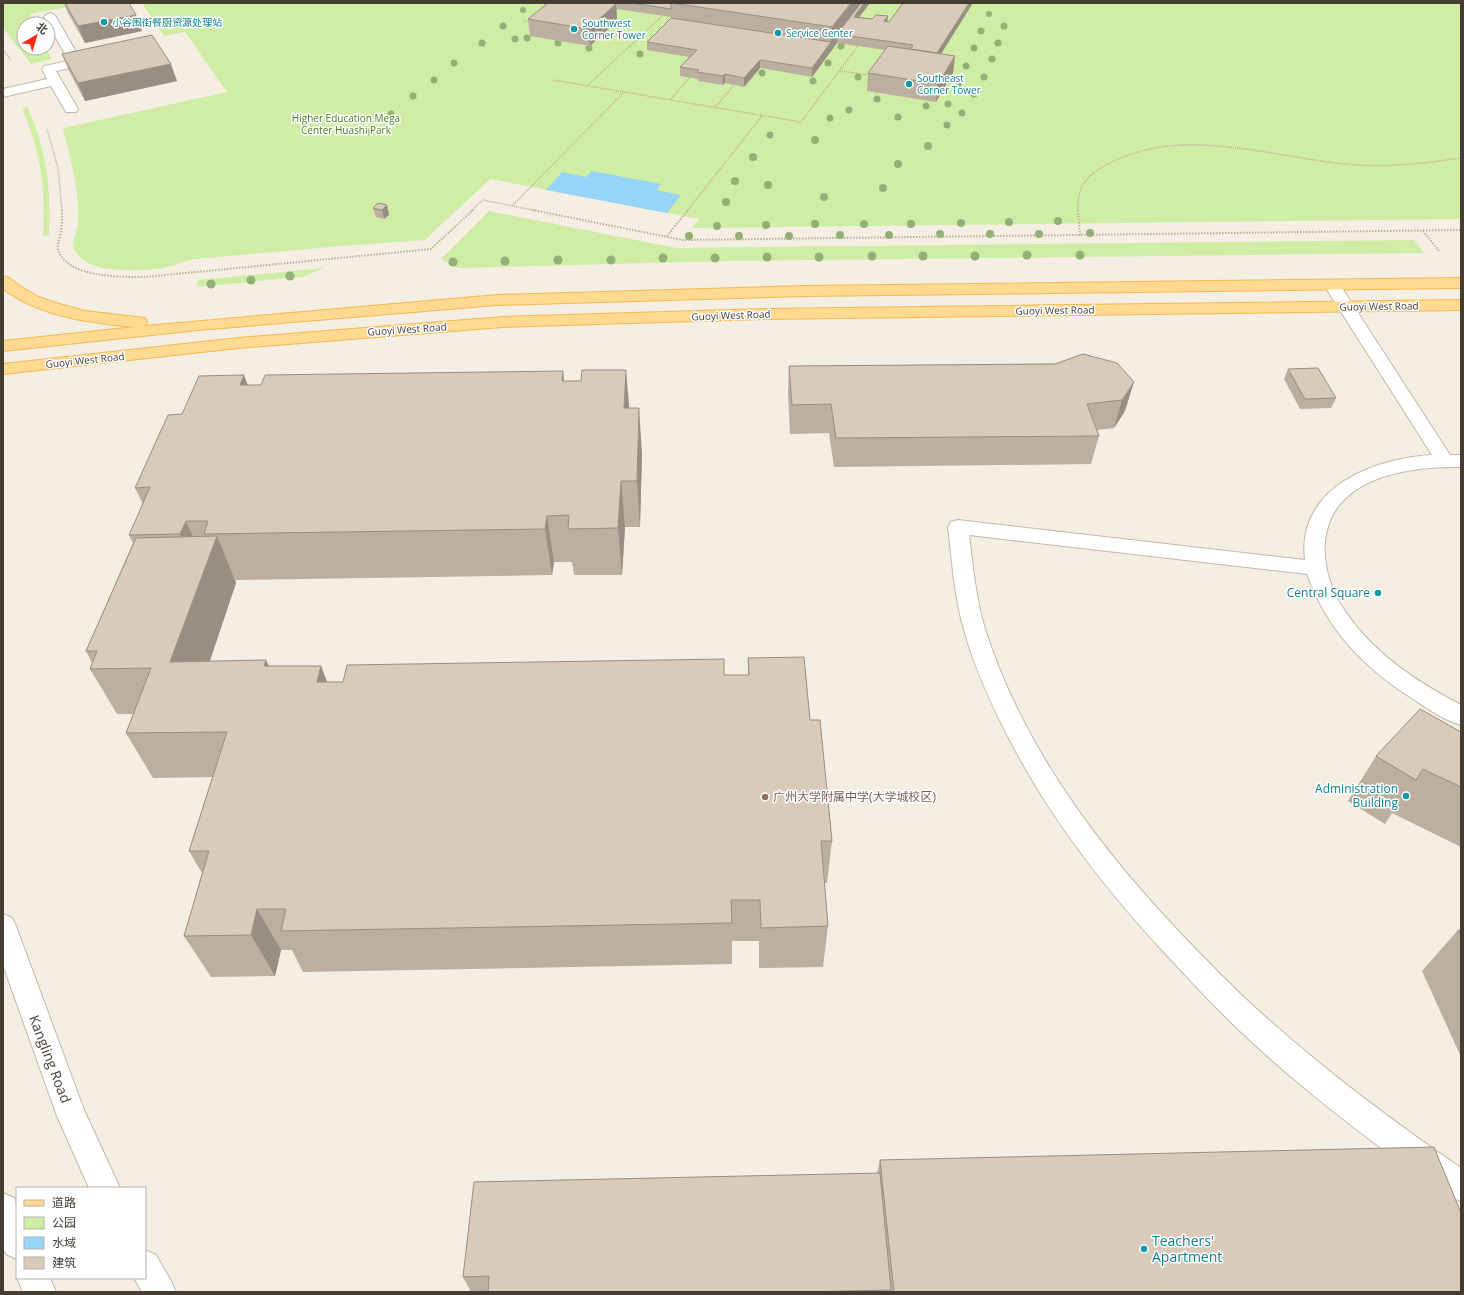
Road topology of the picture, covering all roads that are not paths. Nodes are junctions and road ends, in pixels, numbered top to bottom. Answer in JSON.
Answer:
{"nodes":[{"id":1,"x":56,"y":28,"type":"edge"},
{"id":2,"x":107,"y":56,"type":"edge"},
{"id":3,"x":76,"y":63,"type":"junction"},
{"id":4,"x":55,"y":81,"type":"junction"},
{"id":5,"x":3,"y":93,"type":"edge"},
{"id":6,"x":71,"y":109,"type":"dead end"},
{"id":7,"x":3,"y":281,"type":"edge"},
{"id":8,"x":1461,"y":283,"type":"edge"},
{"id":9,"x":1332,"y":285,"type":"junction"},
{"id":10,"x":1461,"y":305,"type":"edge"},
{"id":11,"x":1346,"y":307,"type":"junction"},
{"id":12,"x":198,"y":325,"type":"junction"},
{"id":13,"x":3,"y":346,"type":"edge"},
{"id":14,"x":3,"y":369,"type":"edge"},
{"id":15,"x":1453,"y":461,"type":"edge"},
{"id":16,"x":1315,"y":568,"type":"junction"},
{"id":17,"x":1461,"y":716,"type":"edge"},
{"id":18,"x":3,"y":926,"type":"edge"},
{"id":19,"x":1461,"y":1186,"type":"edge"},
{"id":20,"x":105,"y":1187,"type":"edge"},
{"id":21,"x":3,"y":1209,"type":"edge"},
{"id":22,"x":16,"y":1241,"type":"edge"},
{"id":23,"x":146,"y":1268,"type":"edge"},
{"id":24,"x":34,"y":1279,"type":"edge"},
{"id":25,"x":40,"y":1292,"type":"edge"},
{"id":26,"x":160,"y":1292,"type":"edge"}],
"edges":[{"from":1,"to":3,"type":"street"},
{"from":2,"to":3,"type":"street"},
{"from":3,"to":4,"type":"street"},
{"from":4,"to":5,"type":"street"},
{"from":4,"to":6,"type":"street"},
{"from":7,"to":12,"type":"main road"},
{"from":8,"to":9,"type":"main road","name":"Guoyi West Road"},
{"from":9,"to":11,"type":"street"},
{"from":9,"to":12,"type":"main road","name":"Guoyi West Road"},
{"from":10,"to":11,"type":"main road","name":"Guoyi West Road"},
{"from":11,"to":14,"type":"main road","name":"Guoyi West Road"},
{"from":11,"to":15,"type":"street"},
{"from":12,"to":13,"type":"main road","name":"Guoyi West Road"},
{"from":15,"to":16,"type":"street"},
{"from":16,"to":17,"type":"street"},
{"from":16,"to":19,"type":"street"},
{"from":18,"to":20,"type":"street","name":"Kangling Road"},
{"from":21,"to":22,"type":"street"},
{"from":23,"to":26,"type":"street"},
{"from":24,"to":25,"type":"street"}]}
